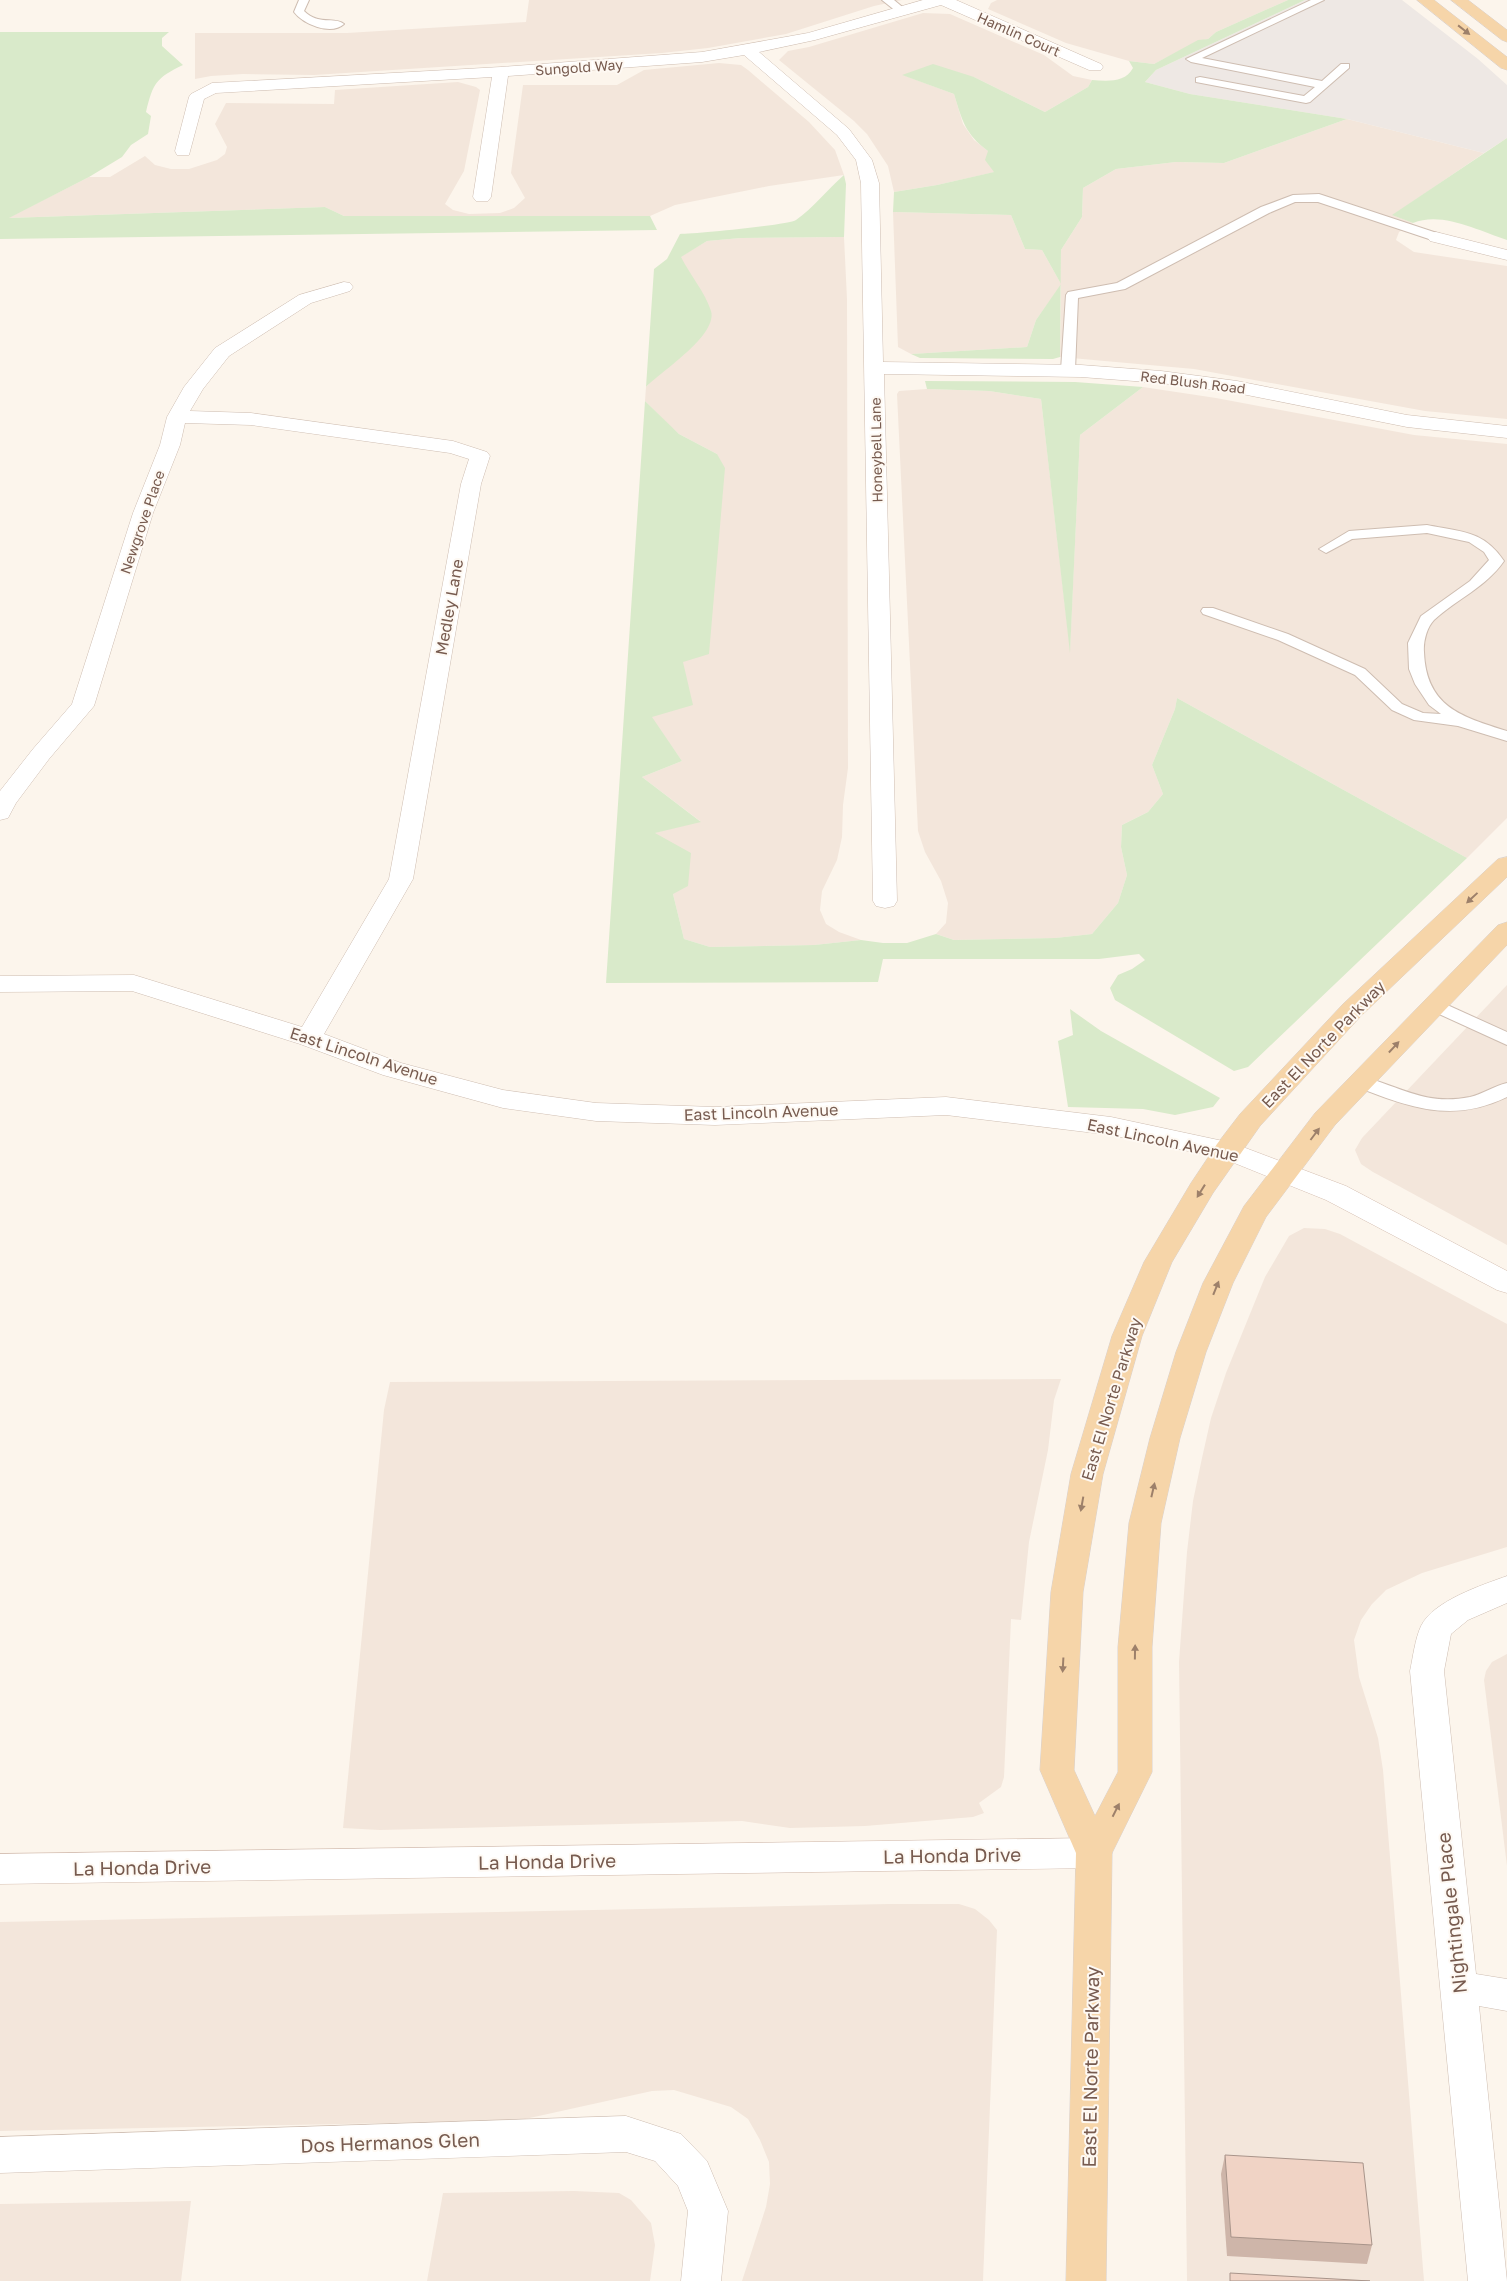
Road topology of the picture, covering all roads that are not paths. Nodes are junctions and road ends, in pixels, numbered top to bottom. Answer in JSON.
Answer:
{"nodes":[{"id":1,"x":304,"y":0,"type":"edge"},
{"id":2,"x":887,"y":0,"type":"edge"},
{"id":3,"x":942,"y":0,"type":"edge"},
{"id":4,"x":1319,"y":0,"type":"edge"},
{"id":5,"x":1425,"y":0,"type":"edge"},
{"id":6,"x":1459,"y":0,"type":"edge"},
{"id":7,"x":901,"y":10,"type":"junction"},
{"id":8,"x":339,"y":24,"type":"dead end"},
{"id":9,"x":1507,"y":37,"type":"edge"},
{"id":10,"x":747,"y":50,"type":"junction"},
{"id":11,"x":1507,"y":65,"type":"edge"},
{"id":12,"x":1345,"y":66,"type":"dead end"},
{"id":13,"x":1095,"y":67,"type":"dead end"},
{"id":14,"x":501,"y":72,"type":"junction"},
{"id":15,"x":1200,"y":80,"type":"dead end"},
{"id":16,"x":1324,"y":85,"type":"junction"},
{"id":17,"x":182,"y":151,"type":"dead end"},
{"id":18,"x":482,"y":197,"type":"dead end"},
{"id":19,"x":1436,"y":237,"type":"joint"},
{"id":20,"x":1507,"y":255,"type":"edge"},
{"id":21,"x":344,"y":287,"type":"dead end"},
{"id":22,"x":875,"y":368,"type":"junction"},
{"id":23,"x":1068,"y":370,"type":"junction"},
{"id":24,"x":177,"y":417,"type":"junction"},
{"id":25,"x":1507,"y":432,"type":"edge"},
{"id":26,"x":1326,"y":549,"type":"dead end"},
{"id":27,"x":1208,"y":611,"type":"dead end"},
{"id":28,"x":1460,"y":721,"type":"junction"},
{"id":29,"x":1507,"y":736,"type":"edge"},
{"id":30,"x":0,"y":813,"type":"edge"},
{"id":31,"x":1507,"y":864,"type":"edge"},
{"id":32,"x":885,"y":901,"type":"dead end"},
{"id":33,"x":1507,"y":930,"type":"edge"},
{"id":34,"x":0,"y":984,"type":"edge"},
{"id":35,"x":1434,"y":1005,"type":"junction"},
{"id":36,"x":309,"y":1038,"type":"junction"},
{"id":37,"x":1507,"y":1039,"type":"edge"},
{"id":38,"x":1361,"y":1082,"type":"junction"},
{"id":39,"x":1507,"y":1089,"type":"edge"},
{"id":40,"x":1227,"y":1150,"type":"junction"},
{"id":41,"x":1285,"y":1172,"type":"junction"},
{"id":42,"x":1507,"y":1284,"type":"edge"},
{"id":43,"x":1507,"y":1589,"type":"edge"},
{"id":44,"x":1094,"y":1853,"type":"junction"},
{"id":45,"x":0,"y":1869,"type":"edge"},
{"id":46,"x":1458,"y":1987,"type":"junction"},
{"id":47,"x":1507,"y":1995,"type":"edge"},
{"id":48,"x":0,"y":2155,"type":"edge"},
{"id":49,"x":703,"y":2263,"type":"edge"},
{"id":50,"x":1086,"y":2281,"type":"edge"},
{"id":51,"x":1488,"y":2281,"type":"edge"}],
"edges":[{"from":1,"to":8,"type":"lane"},
{"from":2,"to":7,"type":"lane"},
{"from":3,"to":7,"type":"street","name":"Sungold Way"},
{"from":3,"to":13,"type":"street","name":"Hamlin Court"},
{"from":4,"to":16,"type":"lane"},
{"from":5,"to":11,"type":"main road","one_way":true},
{"from":6,"to":9,"type":"main road"},
{"from":7,"to":10,"type":"street","name":"Sungold Way"},
{"from":10,"to":14,"type":"street","name":"Sungold Way"},
{"from":10,"to":22,"type":"street","name":"Honeybell Lane"},
{"from":12,"to":16,"type":"lane"},
{"from":14,"to":17,"type":"street","name":"Sungold Way"},
{"from":14,"to":18,"type":"street"},
{"from":15,"to":16,"type":"lane"},
{"from":19,"to":20,"type":"street"},
{"from":19,"to":23,"type":"lane"},
{"from":21,"to":24,"type":"street","name":"Newgrove Place"},
{"from":22,"to":23,"type":"street","name":"Red Blush Road"},
{"from":22,"to":32,"type":"street","name":"Honeybell Lane"},
{"from":23,"to":25,"type":"street","name":"Red Blush Road"},
{"from":24,"to":30,"type":"street","name":"Newgrove Place"},
{"from":24,"to":36,"type":"street","name":"Medley Lane"},
{"from":26,"to":28,"type":"lane"},
{"from":27,"to":28,"type":"lane"},
{"from":28,"to":29,"type":"lane"},
{"from":31,"to":40,"type":"main road","name":"East El Norte Parkway","one_way":true},
{"from":33,"to":35,"type":"main road","name":"East El Norte Parkway"},
{"from":34,"to":36,"type":"street","name":"East Lincoln Avenue"},
{"from":35,"to":37,"type":"lane"},
{"from":38,"to":35,"type":"main road","name":"East El Norte Parkway","one_way":true},
{"from":36,"to":40,"type":"street","name":"East Lincoln Avenue"},
{"from":38,"to":39,"type":"lane"},
{"from":41,"to":38,"type":"main road","name":"East El Norte Parkway","one_way":true},
{"from":40,"to":41,"type":"street","name":"East Lincoln Avenue"},
{"from":40,"to":44,"type":"main road","name":"East El Norte Parkway","one_way":true},
{"from":41,"to":42,"type":"street","name":"East Lincoln Avenue"},
{"from":44,"to":41,"type":"main road","name":"East El Norte Parkway","one_way":true},
{"from":43,"to":46,"type":"street","name":"Nightingale Place"},
{"from":44,"to":45,"type":"street","name":"La Honda Drive"},
{"from":44,"to":50,"type":"main road","name":"East El Norte Parkway"},
{"from":46,"to":47,"type":"street"},
{"from":46,"to":51,"type":"street","name":"Nightingale Place"},
{"from":48,"to":49,"type":"street","name":"Dos Hermanos Glen"}]}
